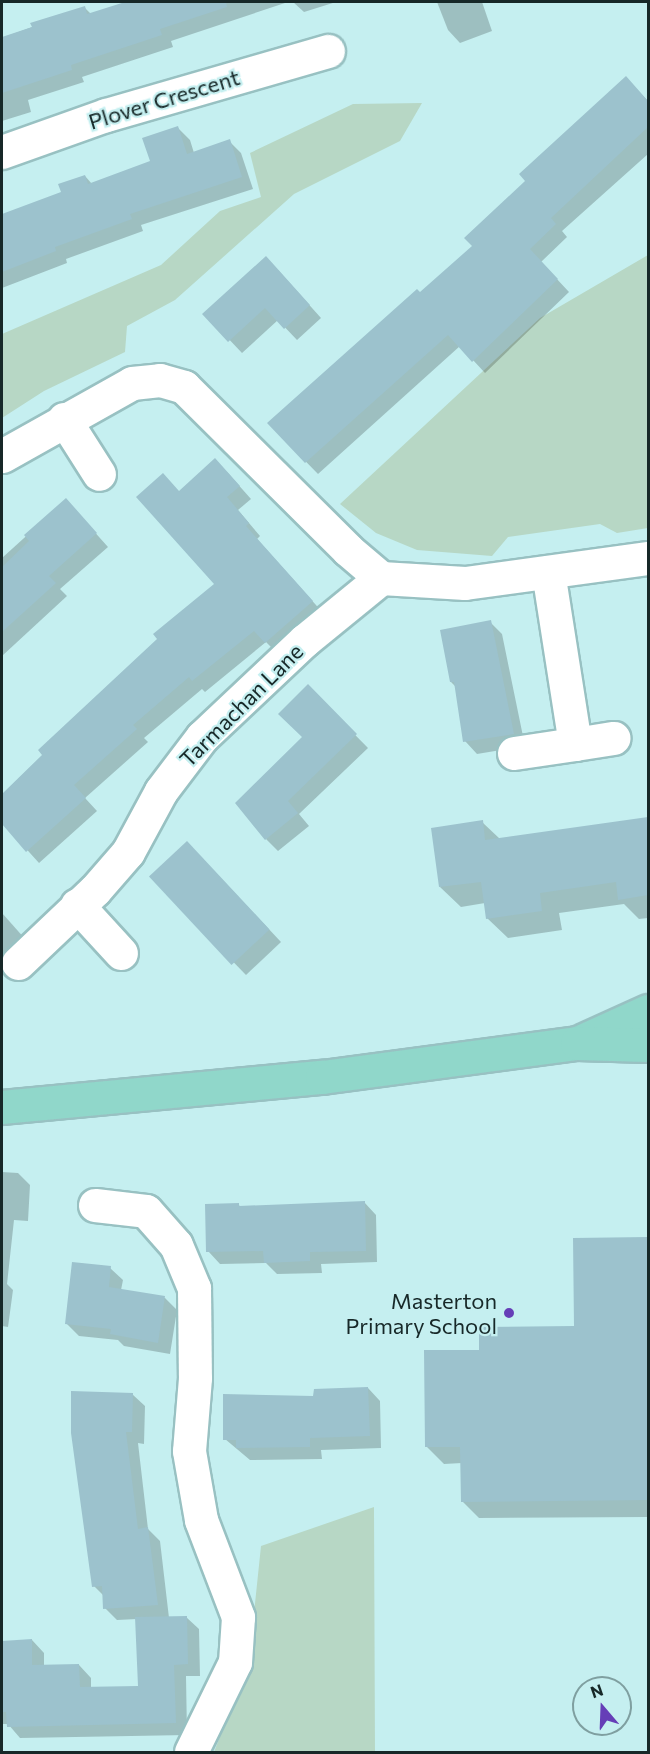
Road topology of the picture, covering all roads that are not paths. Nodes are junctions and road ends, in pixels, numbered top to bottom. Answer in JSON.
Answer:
{"nodes":[{"id":1,"x":327,"y":51,"type":"dead end"},
{"id":2,"x":2,"y":152,"type":"edge"},
{"id":3,"x":64,"y":420,"type":"junction"},
{"id":4,"x":2,"y":456,"type":"edge"},
{"id":5,"x":99,"y":474,"type":"dead end"},
{"id":6,"x":648,"y":558,"type":"edge"},
{"id":7,"x":548,"y":572,"type":"junction"},
{"id":8,"x":381,"y":578,"type":"junction"},
{"id":9,"x":614,"y":738,"type":"dead end"},
{"id":10,"x":575,"y":744,"type":"junction"},
{"id":11,"x":514,"y":753,"type":"dead end"},
{"id":12,"x":77,"y":905,"type":"junction"},
{"id":13,"x":121,"y":953,"type":"dead end"},
{"id":14,"x":18,"y":963,"type":"dead end"},
{"id":15,"x":648,"y":1011,"type":"edge"},
{"id":16,"x":577,"y":1043,"type":"junction"},
{"id":17,"x":648,"y":1045,"type":"edge"},
{"id":18,"x":2,"y":1107,"type":"edge"},
{"id":19,"x":95,"y":1205,"type":"dead end"},
{"id":20,"x":191,"y":1752,"type":"edge"}],
"edges":[{"from":1,"to":2,"type":"street","name":"Plover Crescent"},
{"from":3,"to":4,"type":"street"},
{"from":3,"to":5,"type":"street"},
{"from":3,"to":8,"type":"street"},
{"from":6,"to":7,"type":"street"},
{"from":7,"to":8,"type":"street"},
{"from":7,"to":10,"type":"street"},
{"from":8,"to":12,"type":"street","name":"Tarmachan Lane"},
{"from":9,"to":10,"type":"street"},
{"from":10,"to":11,"type":"street"},
{"from":12,"to":13,"type":"street"},
{"from":12,"to":14,"type":"street","name":"Tarmachan Lane"},
{"from":15,"to":16,"type":"main road"},
{"from":16,"to":17,"type":"main road"},
{"from":16,"to":18,"type":"main road"},
{"from":19,"to":20,"type":"street"}]}
